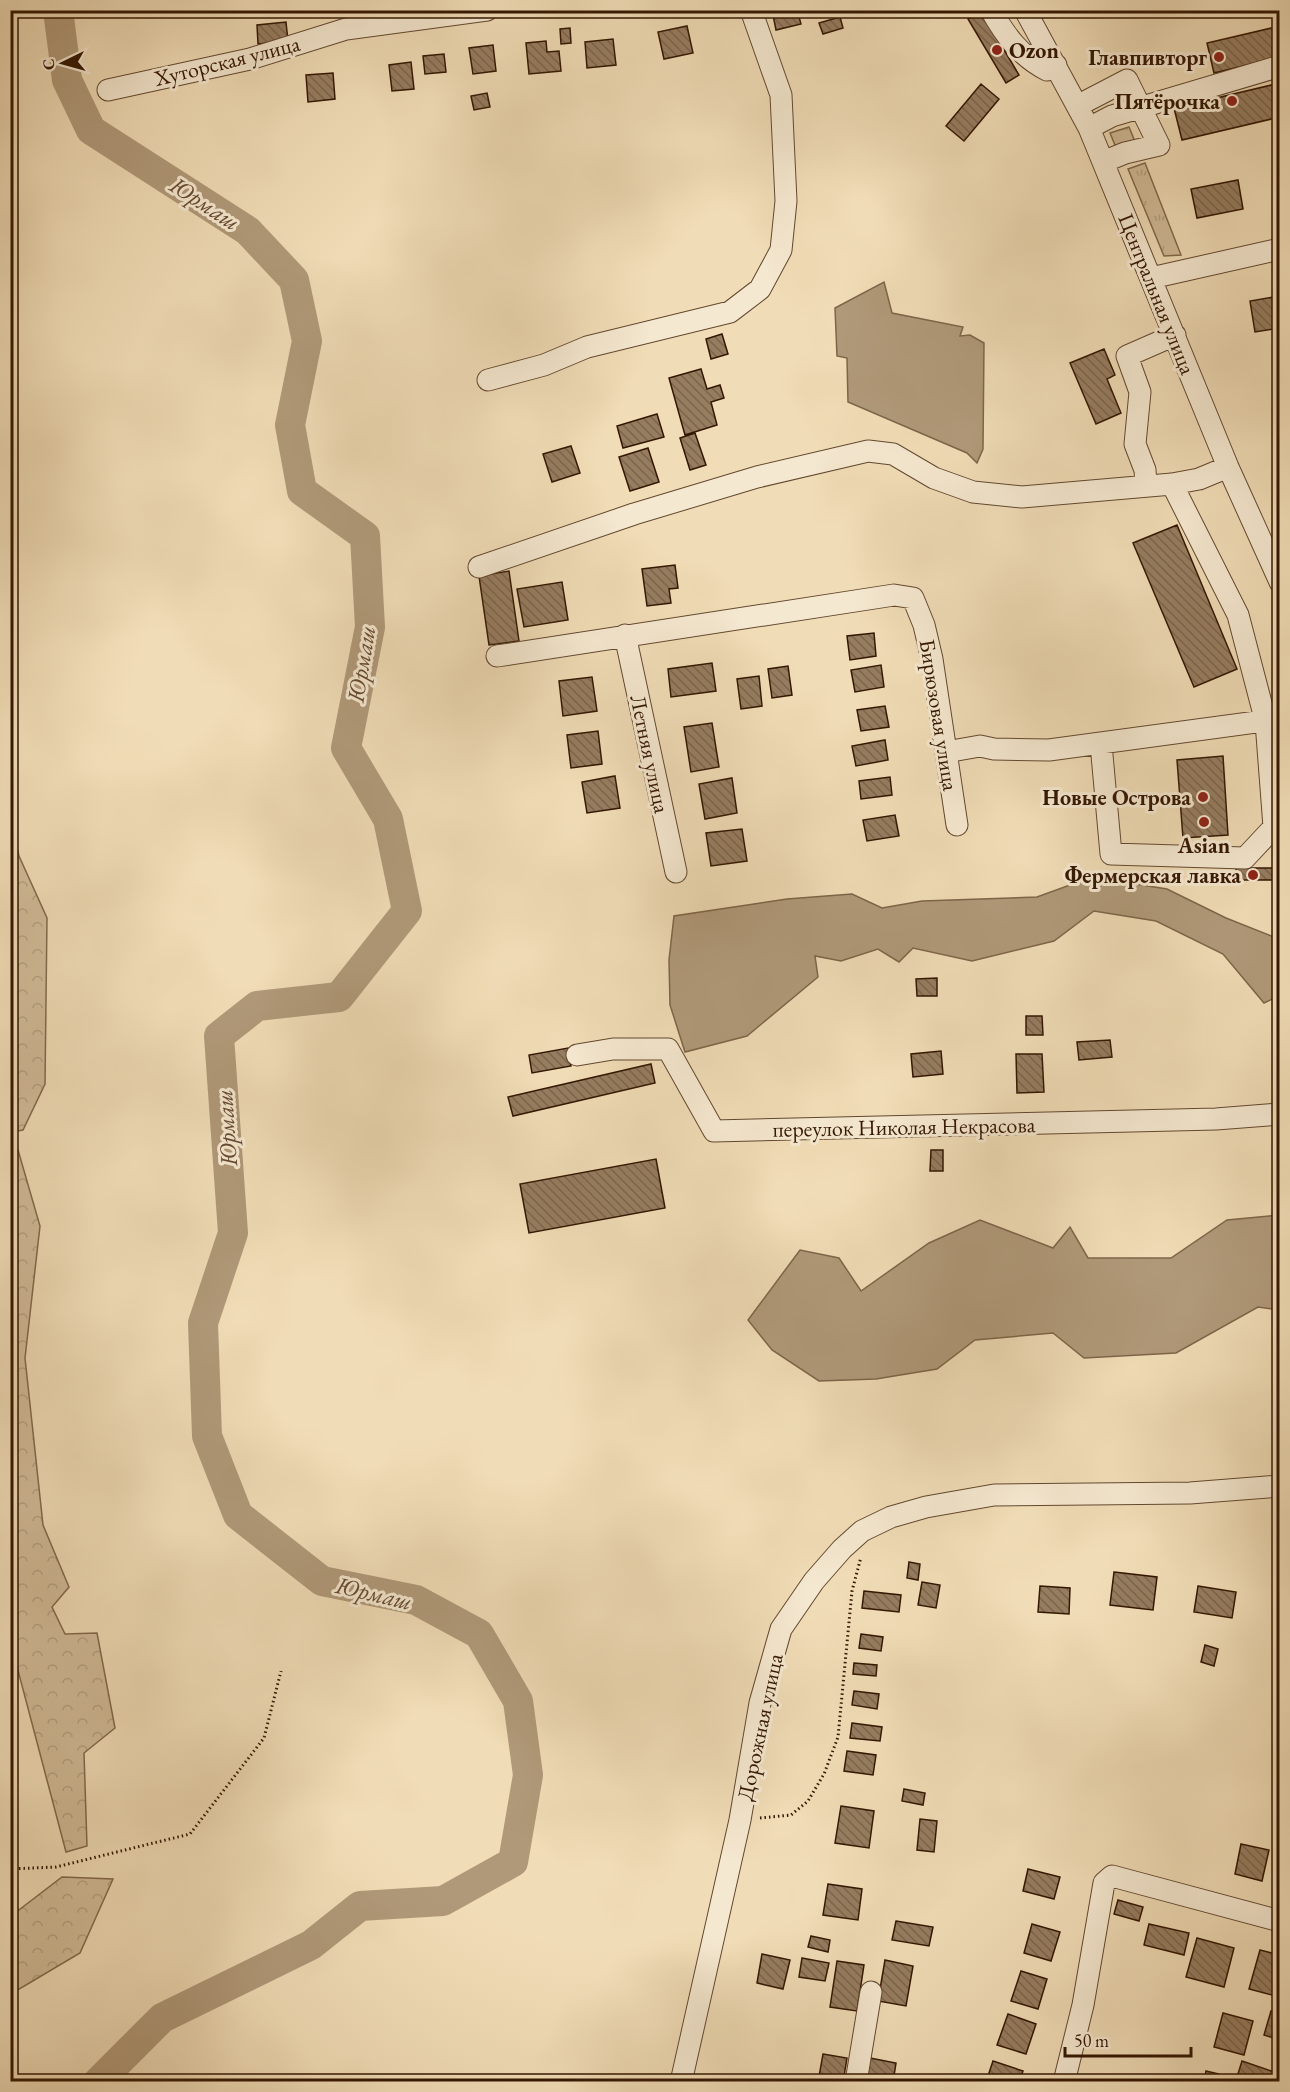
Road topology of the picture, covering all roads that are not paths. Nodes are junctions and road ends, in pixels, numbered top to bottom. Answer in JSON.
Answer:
{"nodes":[{"id":1,"x":487,"y":10,"type":"edge"},
{"id":2,"x":751,"y":10,"type":"edge"},
{"id":3,"x":990,"y":10,"type":"edge"},
{"id":4,"x":1025,"y":10,"type":"edge"},
{"id":5,"x":1056,"y":65,"type":"junction"},
{"id":6,"x":1280,"y":66,"type":"edge"},
{"id":7,"x":108,"y":90,"type":"dead end"},
{"id":8,"x":1077,"y":106,"type":"junction"},
{"id":9,"x":1140,"y":107,"type":"junction"},
{"id":10,"x":1089,"y":128,"type":"junction"},
{"id":11,"x":1103,"y":162,"type":"junction"},
{"id":12,"x":1280,"y":249,"type":"edge"},
{"id":13,"x":1151,"y":278,"type":"junction"},
{"id":14,"x":1174,"y":335,"type":"junction"},
{"id":15,"x":488,"y":380,"type":"dead end"},
{"id":16,"x":1228,"y":467,"type":"junction"},
{"id":17,"x":1172,"y":484,"type":"junction"},
{"id":18,"x":1146,"y":486,"type":"junction"},
{"id":19,"x":1275,"y":559,"type":"edge"},
{"id":20,"x":478,"y":567,"type":"dead end"},
{"id":21,"x":1280,"y":582,"type":"edge"},
{"id":22,"x":625,"y":635,"type":"junction"},
{"id":23,"x":497,"y":656,"type":"dead end"},
{"id":24,"x":1273,"y":720,"type":"edge"},
{"id":25,"x":1101,"y":744,"type":"junction"},
{"id":26,"x":946,"y":752,"type":"junction"},
{"id":27,"x":957,"y":825,"type":"dead end"},
{"id":28,"x":676,"y":872,"type":"dead end"},
{"id":29,"x":577,"y":1055,"type":"dead end"},
{"id":30,"x":1280,"y":1114,"type":"edge"},
{"id":31,"x":1280,"y":1486,"type":"edge"},
{"id":32,"x":1280,"y":1921,"type":"edge"},
{"id":33,"x":871,"y":1992,"type":"dead end"},
{"id":34,"x":681,"y":2082,"type":"edge"},
{"id":35,"x":856,"y":2082,"type":"edge"},
{"id":36,"x":1064,"y":2082,"type":"edge"}],
"edges":[{"from":1,"to":7,"type":"street","name":"Хуторская улица"},
{"from":2,"to":15,"type":"street"},
{"from":3,"to":5,"type":"street"},
{"from":4,"to":5,"type":"street","name":"Центральная улица"},
{"from":5,"to":8,"type":"street","name":"Центральная улица"},
{"from":6,"to":9,"type":"street"},
{"from":8,"to":9,"type":"street"},
{"from":8,"to":10,"type":"street","name":"Центральная улица"},
{"from":9,"to":10,"type":"street"},
{"from":9,"to":11,"type":"street"},
{"from":10,"to":11,"type":"street","name":"Центральная улица"},
{"from":11,"to":13,"type":"street","name":"Центральная улица"},
{"from":12,"to":13,"type":"street"},
{"from":13,"to":14,"type":"street","name":"Центральная улица"},
{"from":14,"to":16,"type":"street","name":"Центральная улица"},
{"from":14,"to":18,"type":"street"},
{"from":16,"to":17,"type":"street"},
{"from":16,"to":19,"type":"street","name":"Центральная улица"},
{"from":17,"to":18,"type":"street"},
{"from":17,"to":24,"type":"street"},
{"from":18,"to":20,"type":"street"},
{"from":19,"to":21,"type":"street","name":"Центральная улица"},
{"from":22,"to":23,"type":"street"},
{"from":22,"to":26,"type":"street","name":"Бирюзовая улица"},
{"from":22,"to":28,"type":"street","name":"Летняя улица"},
{"from":24,"to":25,"type":"street"},
{"from":24,"to":25,"type":"street"},
{"from":25,"to":26,"type":"street"},
{"from":26,"to":27,"type":"street","name":"Бирюзовая улица"},
{"from":29,"to":30,"type":"street","name":"переулок Николая Некрасова"},
{"from":31,"to":34,"type":"street","name":"Дорожная улица"},
{"from":32,"to":36,"type":"street"},
{"from":33,"to":35,"type":"street"}]}
